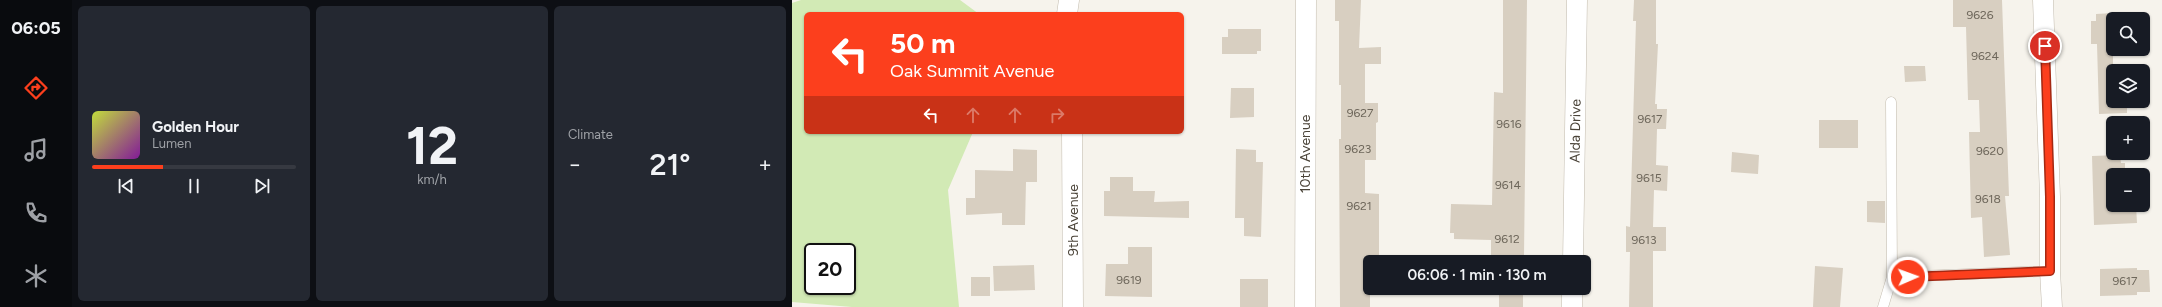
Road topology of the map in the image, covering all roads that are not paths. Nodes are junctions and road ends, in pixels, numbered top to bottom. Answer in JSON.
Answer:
{"nodes":[{"id":1,"x":1069,"y":0,"type":"edge"},
{"id":2,"x":1306,"y":0,"type":"edge"},
{"id":3,"x":1577,"y":0,"type":"edge"},
{"id":4,"x":2044,"y":0,"type":"edge"},
{"id":5,"x":1067,"y":12,"type":"edge"},
{"id":6,"x":1891,"y":102,"type":"dead end"},
{"id":7,"x":1072,"y":134,"type":"edge"},
{"id":8,"x":1573,"y":255,"type":"edge"},
{"id":9,"x":2050,"y":271,"type":"junction"},
{"id":10,"x":1892,"y":277,"type":"junction"},
{"id":11,"x":1572,"y":295,"type":"edge"},
{"id":12,"x":1073,"y":307,"type":"edge"},
{"id":13,"x":1305,"y":307,"type":"edge"},
{"id":14,"x":1572,"y":307,"type":"edge"},
{"id":15,"x":1883,"y":307,"type":"edge"},
{"id":16,"x":2052,"y":307,"type":"edge"}],
"edges":[{"from":1,"to":5,"type":"street"},
{"from":2,"to":13,"type":"street","name":"10th Avenue"},
{"from":3,"to":8,"type":"street","name":"Alda Drive"},
{"from":4,"to":9,"type":"street"},
{"from":6,"to":10,"type":"lane"},
{"from":7,"to":12,"type":"street","name":"9th Avenue"},
{"from":9,"to":10,"type":"lane"},
{"from":9,"to":16,"type":"street"},
{"from":10,"to":15,"type":"lane"},
{"from":11,"to":14,"type":"street"}]}
